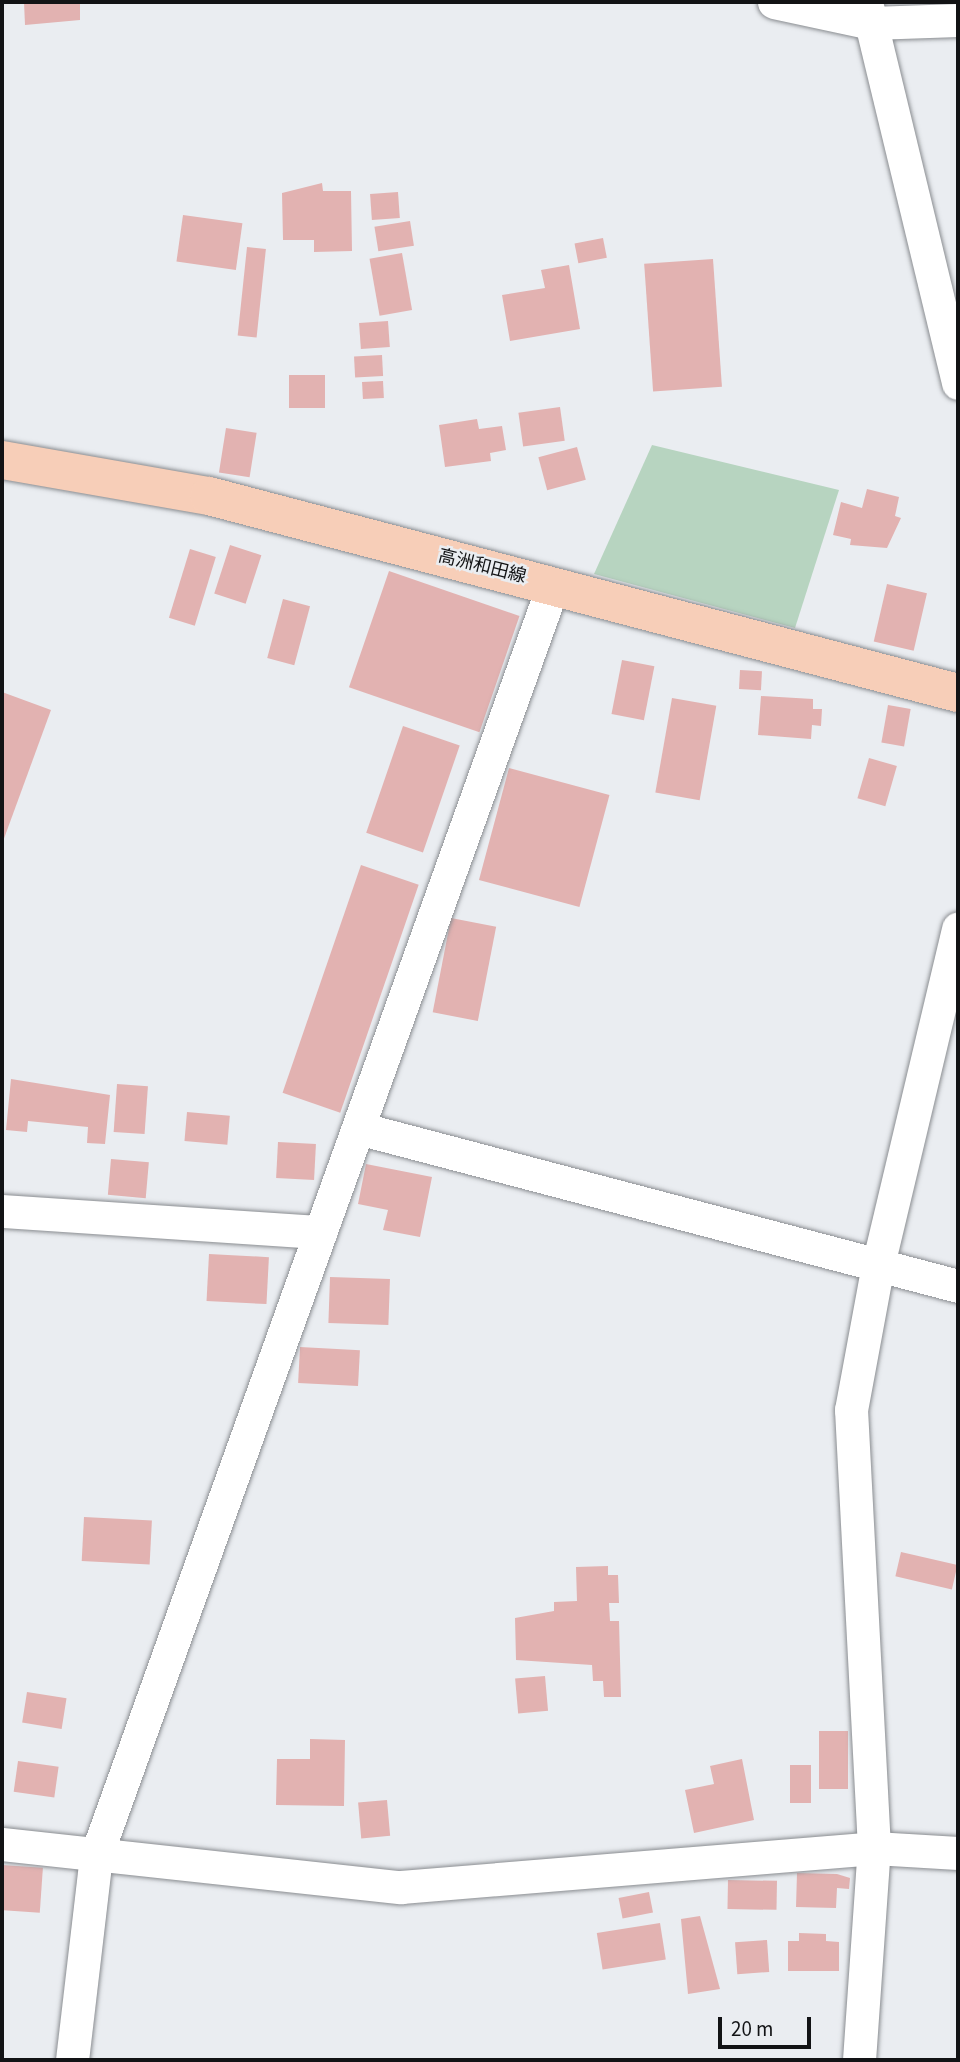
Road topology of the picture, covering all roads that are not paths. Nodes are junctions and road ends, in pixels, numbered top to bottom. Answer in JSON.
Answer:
{"nodes":[{"id":1,"x":774,"y":2,"type":"edge"},
{"id":2,"x":868,"y":12,"type":"edge"},
{"id":3,"x":958,"y":20,"type":"edge"},
{"id":4,"x":958,"y":383,"type":"edge"},
{"id":5,"x":2,"y":460,"type":"edge"},
{"id":6,"x":553,"y":585,"type":"junction"},
{"id":7,"x":958,"y":693,"type":"edge"},
{"id":8,"x":958,"y":928,"type":"edge"},
{"id":9,"x":358,"y":1128,"type":"junction"},
{"id":10,"x":2,"y":1211,"type":"edge"},
{"id":11,"x":320,"y":1232,"type":"junction"},
{"id":12,"x":878,"y":1265,"type":"junction"},
{"id":13,"x":958,"y":1286,"type":"edge"},
{"id":14,"x":2,"y":1844,"type":"edge"},
{"id":15,"x":874,"y":1848,"type":"junction"},
{"id":16,"x":958,"y":1853,"type":"edge"},
{"id":17,"x":96,"y":1856,"type":"junction"},
{"id":18,"x":72,"y":2060,"type":"edge"},
{"id":19,"x":859,"y":2060,"type":"edge"}],
"edges":[{"from":1,"to":2,"type":"street"},
{"from":2,"to":3,"type":"street"},
{"from":2,"to":4,"type":"street"},
{"from":5,"to":6,"type":"main road","name":"高洲和田線"},
{"from":6,"to":7,"type":"main road","name":"高洲和田線"},
{"from":6,"to":9,"type":"street"},
{"from":8,"to":12,"type":"street"},
{"from":9,"to":11,"type":"street"},
{"from":9,"to":12,"type":"street"},
{"from":10,"to":11,"type":"street"},
{"from":11,"to":17,"type":"street"},
{"from":12,"to":13,"type":"street"},
{"from":12,"to":15,"type":"street"},
{"from":14,"to":17,"type":"street"},
{"from":15,"to":16,"type":"street"},
{"from":15,"to":17,"type":"street"},
{"from":15,"to":19,"type":"street"},
{"from":17,"to":18,"type":"street"}]}
